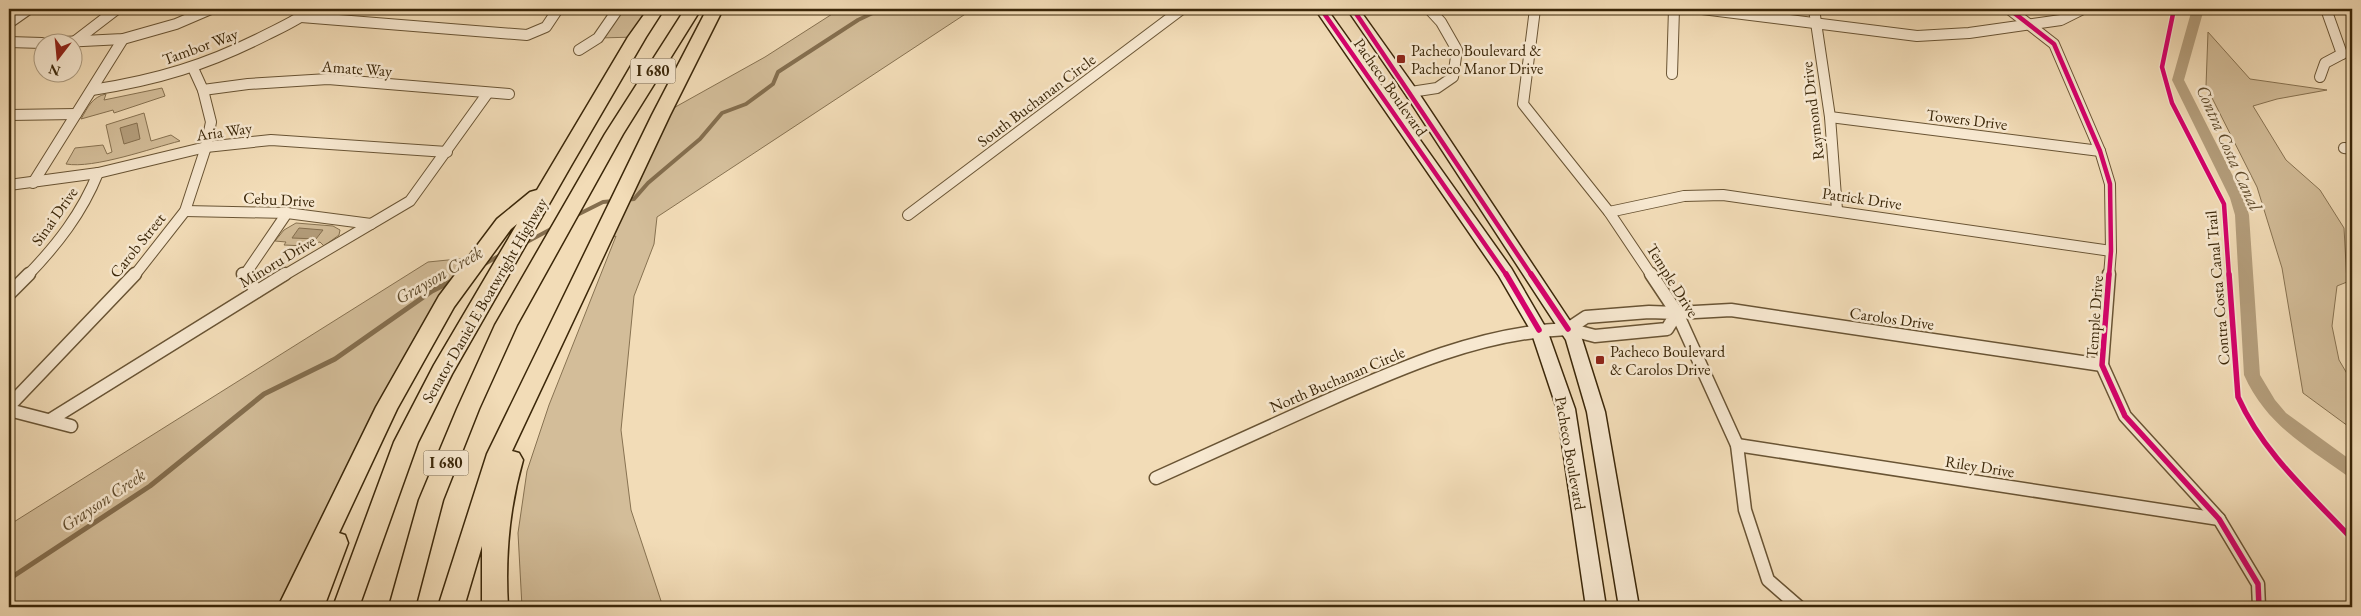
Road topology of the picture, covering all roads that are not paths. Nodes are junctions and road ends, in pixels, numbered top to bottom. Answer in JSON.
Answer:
{"nodes":[{"id":1,"x":29,"y":9,"type":"edge"},
{"id":2,"x":117,"y":9,"type":"edge"},
{"id":3,"x":211,"y":9,"type":"edge"},
{"id":4,"x":312,"y":9,"type":"edge"},
{"id":5,"x":558,"y":9,"type":"edge"},
{"id":6,"x":618,"y":9,"type":"edge"},
{"id":7,"x":656,"y":9,"type":"edge"},
{"id":8,"x":693,"y":9,"type":"edge"},
{"id":9,"x":715,"y":9,"type":"edge"},
{"id":10,"x":1182,"y":9,"type":"edge"},
{"id":11,"x":1321,"y":9,"type":"edge"},
{"id":12,"x":1353,"y":9,"type":"edge"},
{"id":13,"x":1429,"y":9,"type":"edge"},
{"id":14,"x":1535,"y":9,"type":"edge"},
{"id":15,"x":1674,"y":9,"type":"edge"},
{"id":16,"x":1702,"y":9,"type":"edge"},
{"id":17,"x":1814,"y":9,"type":"edge"},
{"id":18,"x":2009,"y":9,"type":"edge"},
{"id":19,"x":2083,"y":9,"type":"edge"},
{"id":20,"x":2326,"y":9,"type":"edge"},
{"id":21,"x":301,"y":17,"type":"junction"},
{"id":22,"x":9,"y":23,"type":"edge"},
{"id":23,"x":1815,"y":23,"type":"junction"},
{"id":24,"x":2030,"y":25,"type":"junction"},
{"id":25,"x":82,"y":36,"type":"edge"},
{"id":26,"x":123,"y":39,"type":"junction"},
{"id":27,"x":9,"y":42,"type":"edge"},
{"id":28,"x":82,"y":42,"type":"edge"},
{"id":29,"x":32,"y":43,"type":"edge"},
{"id":30,"x":579,"y":50,"type":"dead end"},
{"id":31,"x":2347,"y":55,"type":"edge"},
{"id":32,"x":194,"y":68,"type":"junction"},
{"id":33,"x":1672,"y":74,"type":"dead end"},
{"id":34,"x":2320,"y":78,"type":"dead end"},
{"id":35,"x":92,"y":90,"type":"junction"},
{"id":36,"x":203,"y":90,"type":"junction"},
{"id":37,"x":1411,"y":92,"type":"junction"},
{"id":38,"x":487,"y":94,"type":"junction"},
{"id":39,"x":508,"y":94,"type":"dead end"},
{"id":40,"x":76,"y":114,"type":"junction"},
{"id":41,"x":9,"y":115,"type":"edge"},
{"id":42,"x":1830,"y":117,"type":"junction"},
{"id":43,"x":206,"y":147,"type":"junction"},
{"id":44,"x":2100,"y":151,"type":"junction"},
{"id":45,"x":447,"y":152,"type":"junction"},
{"id":46,"x":98,"y":173,"type":"junction"},
{"id":47,"x":33,"y":183,"type":"junction"},
{"id":48,"x":9,"y":185,"type":"edge"},
{"id":49,"x":549,"y":186,"type":"junction"},
{"id":50,"x":1837,"y":210,"type":"junction"},
{"id":51,"x":185,"y":211,"type":"junction"},
{"id":52,"x":1609,"y":212,"type":"junction"},
{"id":53,"x":287,"y":214,"type":"junction"},
{"id":54,"x":908,"y":215,"type":"dead end"},
{"id":55,"x":371,"y":224,"type":"junction"},
{"id":56,"x":2111,"y":251,"type":"junction"},
{"id":57,"x":257,"y":291,"type":"junction"},
{"id":58,"x":9,"y":294,"type":"edge"},
{"id":59,"x":1677,"y":313,"type":"junction"},
{"id":60,"x":1568,"y":329,"type":"junction"},
{"id":61,"x":1539,"y":330,"type":"junction"},
{"id":62,"x":2102,"y":365,"type":"junction"},
{"id":63,"x":536,"y":378,"type":"junction"},
{"id":64,"x":9,"y":406,"type":"edge"},
{"id":65,"x":387,"y":407,"type":"junction"},
{"id":66,"x":9,"y":410,"type":"edge"},
{"id":67,"x":50,"y":420,"type":"junction"},
{"id":68,"x":71,"y":426,"type":"dead end"},
{"id":69,"x":1737,"y":445,"type":"junction"},
{"id":70,"x":1156,"y":478,"type":"dead end"},
{"id":71,"x":2219,"y":519,"type":"junction"},
{"id":72,"x":291,"y":607,"type":"edge"},
{"id":73,"x":311,"y":607,"type":"edge"},
{"id":74,"x":346,"y":607,"type":"edge"},
{"id":75,"x":402,"y":607,"type":"edge"},
{"id":76,"x":451,"y":607,"type":"edge"},
{"id":77,"x":495,"y":607,"type":"edge"},
{"id":78,"x":1596,"y":607,"type":"edge"},
{"id":79,"x":1629,"y":607,"type":"edge"},
{"id":80,"x":1799,"y":607,"type":"edge"},
{"id":81,"x":2259,"y":607,"type":"edge"}],
"edges":[{"from":1,"to":22,"type":"street"},
{"from":2,"to":25,"type":"street"},
{"from":3,"to":26,"type":"street"},
{"from":4,"to":21,"type":"street","name":"Tambor Way"},
{"from":5,"to":21,"type":"street"},
{"from":6,"to":30,"type":"street"},
{"from":7,"to":49,"type":"highway","name":"Senator Daniel E Boatwright Highway","number":"I 680"},
{"from":8,"to":75,"type":"highway","name":"Senator Daniel E Boatwright Highway","number":"I 680"},
{"from":9,"to":63,"type":"highway"},
{"from":10,"to":54,"type":"street","name":"South Buchanan Circle"},
{"from":11,"to":61,"type":"main road","name":"Pacheco Boulevard"},
{"from":12,"to":37,"type":"main road","name":"Pacheco Boulevard"},
{"from":13,"to":37,"type":"street"},
{"from":14,"to":52,"type":"street","name":"Temple Drive"},
{"from":15,"to":33,"type":"street"},
{"from":16,"to":23,"type":"street"},
{"from":17,"to":23,"type":"street","name":"Raymond Drive"},
{"from":18,"to":24,"type":"street","name":"Temple Drive"},
{"from":19,"to":24,"type":"street"},
{"from":20,"to":31,"type":"street"},
{"from":21,"to":32,"type":"street","name":"Tambor Way"},
{"from":23,"to":24,"type":"street"},
{"from":23,"to":42,"type":"street","name":"Raymond Drive"},
{"from":24,"to":44,"type":"street","name":"Temple Drive"},
{"from":26,"to":28,"type":"street"},
{"from":26,"to":35,"type":"street"},
{"from":27,"to":29,"type":"street"},
{"from":31,"to":34,"type":"street"},
{"from":32,"to":35,"type":"street","name":"Tambor Way"},
{"from":32,"to":36,"type":"street","name":"Carob Street"},
{"from":35,"to":40,"type":"street"},
{"from":36,"to":38,"type":"street","name":"Amate Way"},
{"from":36,"to":43,"type":"street","name":"Carob Street"},
{"from":37,"to":60,"type":"main road","name":"Pacheco Boulevard"},
{"from":38,"to":39,"type":"street","name":"Amate Way"},
{"from":38,"to":45,"type":"street","name":"Minoru Drive"},
{"from":40,"to":41,"type":"street"},
{"from":40,"to":47,"type":"street"},
{"from":42,"to":44,"type":"street","name":"Towers Drive"},
{"from":42,"to":50,"type":"street","name":"Raymond Drive"},
{"from":43,"to":45,"type":"street","name":"Aria Way"},
{"from":43,"to":46,"type":"street","name":"Aria Way"},
{"from":43,"to":51,"type":"street","name":"Carob Street"},
{"from":44,"to":56,"type":"street","name":"Temple Drive"},
{"from":45,"to":55,"type":"street","name":"Minoru Drive"},
{"from":46,"to":47,"type":"street","name":"Aria Way"},
{"from":46,"to":58,"type":"street","name":"Sinai Drive"},
{"from":47,"to":48,"type":"street","name":"Aria Way"},
{"from":49,"to":65,"type":"highway"},
{"from":49,"to":74,"type":"highway","name":"Senator Daniel E Boatwright Highway","number":"I 680"},
{"from":50,"to":52,"type":"street","name":"Patrick Drive"},
{"from":50,"to":56,"type":"street","name":"Patrick Drive"},
{"from":51,"to":53,"type":"street","name":"Cebu Drive"},
{"from":51,"to":64,"type":"street","name":"Carob Street"},
{"from":52,"to":59,"type":"street","name":"Temple Drive"},
{"from":53,"to":55,"type":"street","name":"Cebu Drive"},
{"from":53,"to":57,"type":"street"},
{"from":55,"to":57,"type":"street","name":"Minoru Drive"},
{"from":56,"to":62,"type":"street","name":"Temple Drive"},
{"from":57,"to":67,"type":"street","name":"Minoru Drive"},
{"from":59,"to":60,"type":"street","name":"Carolos Drive"},
{"from":59,"to":60,"type":"street","name":"Carolos Drive"},
{"from":59,"to":62,"type":"street","name":"Carolos Drive"},
{"from":59,"to":69,"type":"street","name":"Temple Drive"},
{"from":60,"to":61,"type":"street","name":"Carolos Drive"},
{"from":60,"to":79,"type":"main road","name":"Pacheco Boulevard"},
{"from":61,"to":70,"type":"street","name":"North Buchanan Circle"},
{"from":61,"to":78,"type":"main road","name":"Pacheco Boulevard"},
{"from":62,"to":71,"type":"street","name":"Temple Drive"},
{"from":63,"to":76,"type":"highway"},
{"from":63,"to":77,"type":"highway"},
{"from":65,"to":72,"type":"highway"},
{"from":65,"to":73,"type":"highway"},
{"from":66,"to":67,"type":"street"},
{"from":67,"to":68,"type":"street"},
{"from":69,"to":71,"type":"street","name":"Riley Drive"},
{"from":69,"to":80,"type":"street","name":"Temple Drive"},
{"from":71,"to":81,"type":"street","name":"Temple Drive"}]}
